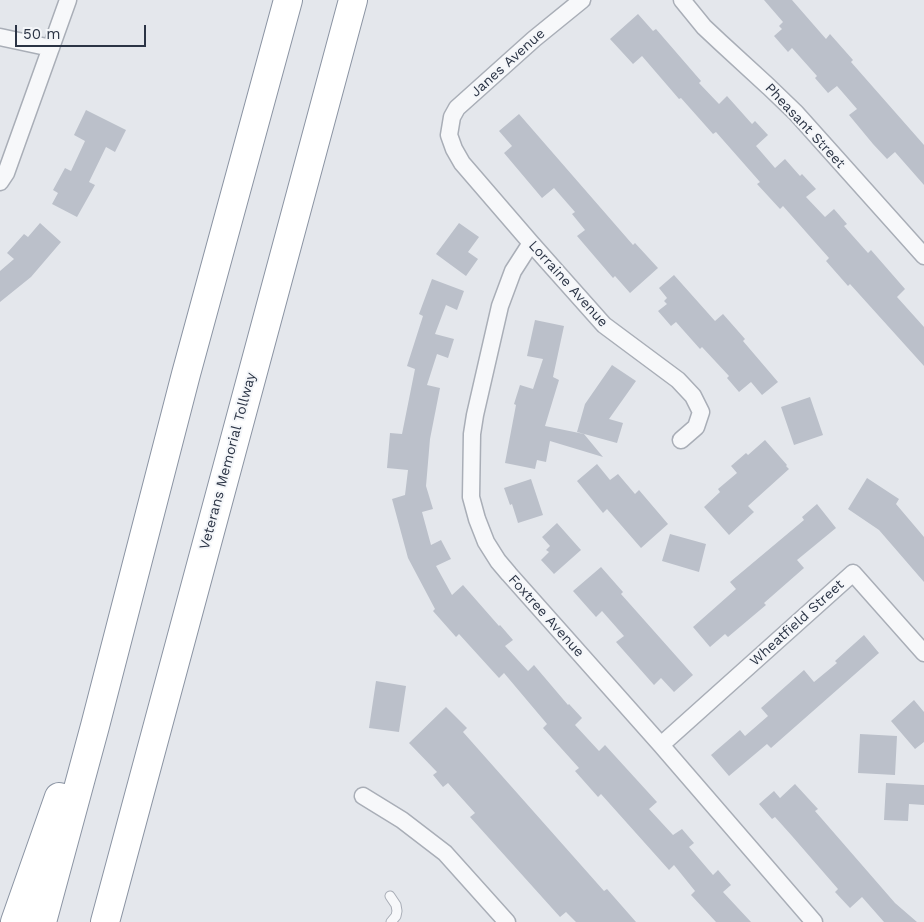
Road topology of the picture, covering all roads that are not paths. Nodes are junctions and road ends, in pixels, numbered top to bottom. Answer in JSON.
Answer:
{"nodes":[{"id":1,"x":68,"y":0,"type":"edge"},
{"id":2,"x":288,"y":0,"type":"edge"},
{"id":3,"x":353,"y":0,"type":"edge"},
{"id":4,"x":582,"y":0,"type":"edge"},
{"id":5,"x":682,"y":0,"type":"edge"},
{"id":6,"x":0,"y":36,"type":"edge"},
{"id":7,"x":51,"y":48,"type":"junction"},
{"id":8,"x":449,"y":135,"type":"joint"},
{"id":9,"x":0,"y":182,"type":"edge"},
{"id":10,"x":531,"y":244,"type":"junction"},
{"id":11,"x":924,"y":256,"type":"edge"},
{"id":12,"x":681,"y":440,"type":"dead end"},
{"id":13,"x":924,"y":653,"type":"edge"},
{"id":14,"x":95,"y":726,"type":"junction"},
{"id":15,"x":661,"y":745,"type":"junction"},
{"id":16,"x":363,"y":796,"type":"dead end"},
{"id":17,"x":390,"y":896,"type":"dead end"},
{"id":18,"x":15,"y":922,"type":"edge"},
{"id":19,"x":42,"y":922,"type":"edge"},
{"id":20,"x":105,"y":922,"type":"edge"},
{"id":21,"x":391,"y":922,"type":"edge"},
{"id":22,"x":506,"y":922,"type":"edge"},
{"id":23,"x":814,"y":922,"type":"edge"}],
"edges":[{"from":1,"to":7,"type":"street"},
{"from":2,"to":14,"type":"highway"},
{"from":3,"to":20,"type":"highway","name":"Veterans Memorial Tollway"},
{"from":4,"to":8,"type":"street","name":"Janes Avenue"},
{"from":5,"to":11,"type":"street","name":"Pheasant Street"},
{"from":6,"to":7,"type":"street"},
{"from":7,"to":9,"type":"street"},
{"from":8,"to":10,"type":"street","name":"Lorraine Avenue"},
{"from":10,"to":12,"type":"street","name":"Lorraine Avenue"},
{"from":10,"to":15,"type":"street","name":"Foxtree Avenue"},
{"from":13,"to":15,"type":"street","name":"Wheatfield Street"},
{"from":14,"to":18,"type":"highway"},
{"from":14,"to":19,"type":"highway"},
{"from":15,"to":23,"type":"street","name":"Foxtree Avenue"},
{"from":16,"to":22,"type":"street"},
{"from":17,"to":21,"type":"lane"}]}
